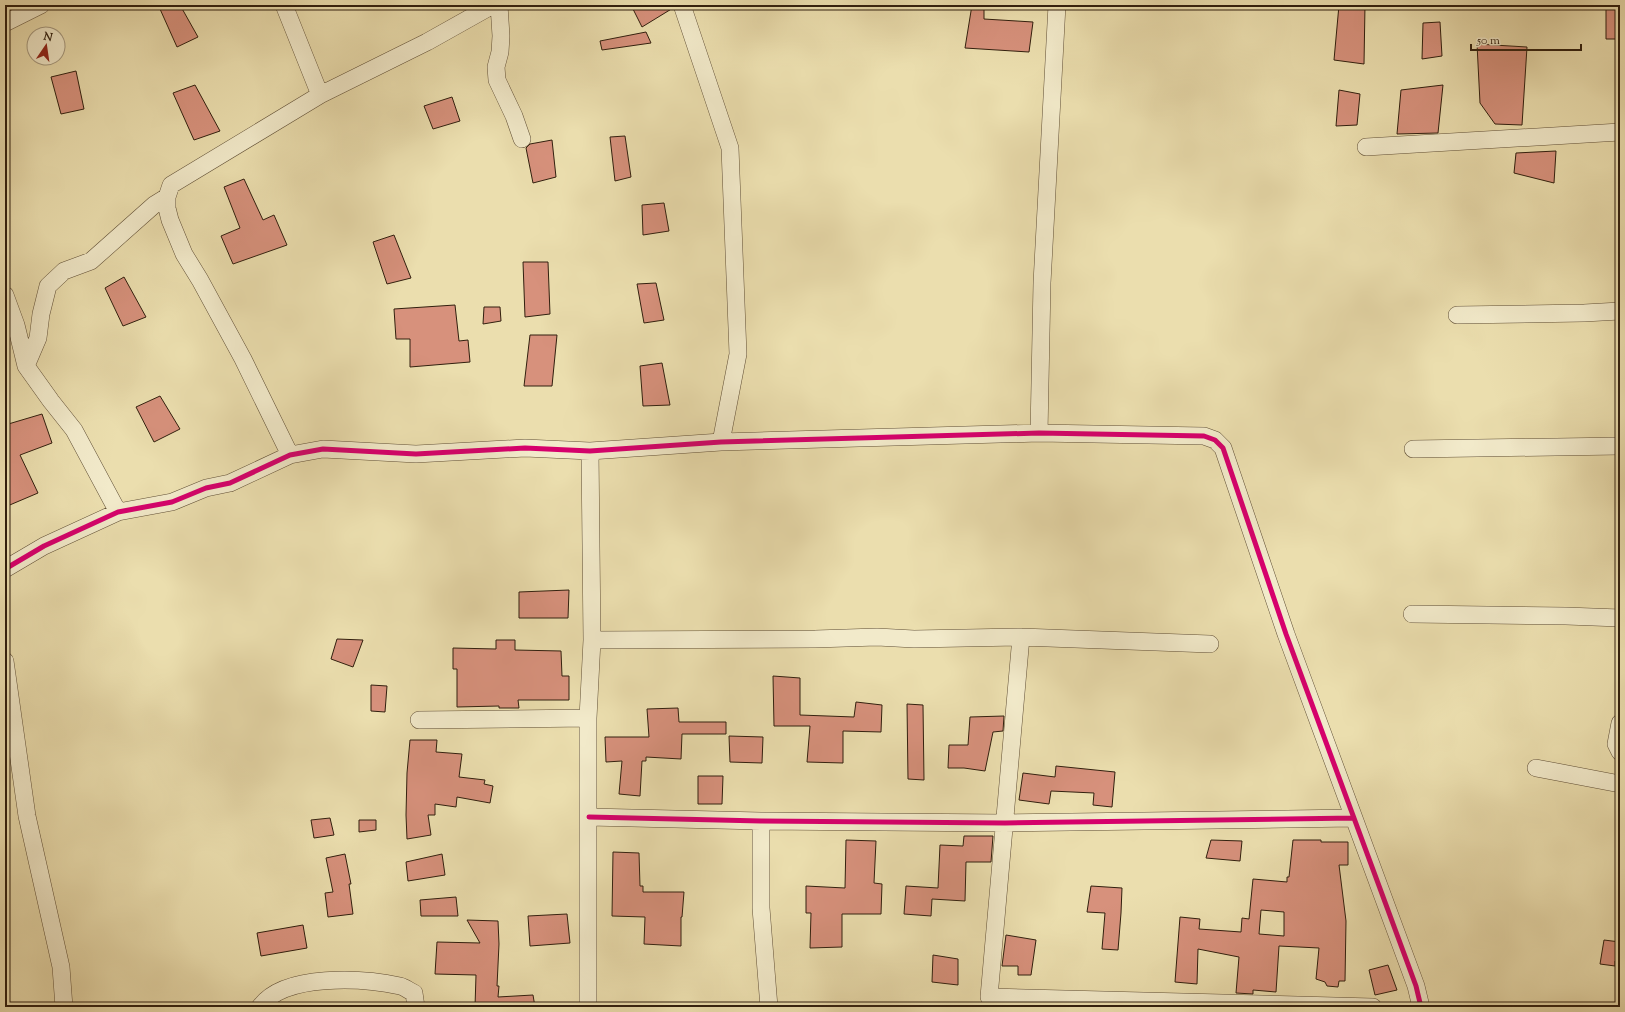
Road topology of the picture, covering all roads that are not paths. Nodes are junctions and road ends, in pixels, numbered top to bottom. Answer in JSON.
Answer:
{"nodes":[{"id":1,"x":41,"y":5,"type":"edge"},
{"id":2,"x":284,"y":5,"type":"edge"},
{"id":3,"x":494,"y":5,"type":"edge"},
{"id":4,"x":682,"y":5,"type":"edge"},
{"id":5,"x":1057,"y":5,"type":"edge"},
{"id":6,"x":5,"y":23,"type":"edge"},
{"id":7,"x":320,"y":95,"type":"junction"},
{"id":8,"x":1620,"y":132,"type":"edge"},
{"id":9,"x":522,"y":139,"type":"dead end"},
{"id":10,"x":1366,"y":147,"type":"dead end"},
{"id":11,"x":167,"y":197,"type":"junction"},
{"id":12,"x":5,"y":295,"type":"edge"},
{"id":13,"x":1620,"y":311,"type":"edge"},
{"id":14,"x":1457,"y":315,"type":"dead end"},
{"id":15,"x":26,"y":366,"type":"junction"},
{"id":16,"x":1039,"y":434,"type":"junction"},
{"id":17,"x":721,"y":442,"type":"junction"},
{"id":18,"x":1620,"y":446,"type":"edge"},
{"id":19,"x":1413,"y":449,"type":"dead end"},
{"id":20,"x":590,"y":451,"type":"junction"},
{"id":21,"x":290,"y":456,"type":"junction"},
{"id":22,"x":118,"y":512,"type":"junction"},
{"id":23,"x":5,"y":569,"type":"edge"},
{"id":24,"x":1412,"y":614,"type":"dead end"},
{"id":25,"x":1620,"y":618,"type":"edge"},
{"id":26,"x":1021,"y":637,"type":"junction"},
{"id":27,"x":592,"y":640,"type":"junction"},
{"id":28,"x":1210,"y":644,"type":"dead end"},
{"id":29,"x":5,"y":661,"type":"edge"},
{"id":30,"x":588,"y":718,"type":"junction"},
{"id":31,"x":420,"y":720,"type":"dead end"},
{"id":32,"x":1620,"y":723,"type":"edge"},
{"id":33,"x":1620,"y":752,"type":"edge"},
{"id":34,"x":1536,"y":768,"type":"dead end"},
{"id":35,"x":1620,"y":784,"type":"edge"},
{"id":36,"x":589,"y":817,"type":"junction"},
{"id":37,"x":1354,"y":818,"type":"junction"},
{"id":38,"x":761,"y":821,"type":"junction"},
{"id":39,"x":1005,"y":823,"type":"junction"},
{"id":40,"x":64,"y":1007,"type":"edge"},
{"id":41,"x":260,"y":1007,"type":"edge"},
{"id":42,"x":416,"y":1007,"type":"edge"},
{"id":43,"x":588,"y":1007,"type":"edge"},
{"id":44,"x":769,"y":1007,"type":"edge"},
{"id":45,"x":1373,"y":1007,"type":"edge"},
{"id":46,"x":1420,"y":1007,"type":"edge"}],
"edges":[{"from":1,"to":6,"type":"street"},
{"from":2,"to":7,"type":"street"},
{"from":3,"to":7,"type":"street"},
{"from":3,"to":9,"type":"street"},
{"from":4,"to":17,"type":"street"},
{"from":5,"to":16,"type":"street"},
{"from":7,"to":11,"type":"street"},
{"from":8,"to":10,"type":"street"},
{"from":11,"to":15,"type":"street"},
{"from":11,"to":21,"type":"street"},
{"from":12,"to":15,"type":"street"},
{"from":13,"to":14,"type":"street"},
{"from":15,"to":22,"type":"street"},
{"from":16,"to":17,"type":"street"},
{"from":16,"to":37,"type":"street"},
{"from":17,"to":20,"type":"street"},
{"from":18,"to":19,"type":"street"},
{"from":20,"to":21,"type":"street"},
{"from":20,"to":27,"type":"street"},
{"from":21,"to":22,"type":"street"},
{"from":22,"to":23,"type":"street"},
{"from":24,"to":25,"type":"street"},
{"from":26,"to":27,"type":"street"},
{"from":26,"to":28,"type":"street"},
{"from":26,"to":39,"type":"street"},
{"from":27,"to":30,"type":"street"},
{"from":29,"to":40,"type":"street"},
{"from":30,"to":31,"type":"street"},
{"from":30,"to":36,"type":"street"},
{"from":32,"to":33,"type":"street"},
{"from":34,"to":35,"type":"street"},
{"from":36,"to":38,"type":"street"},
{"from":36,"to":43,"type":"street"},
{"from":37,"to":39,"type":"street"},
{"from":37,"to":46,"type":"street"},
{"from":38,"to":39,"type":"street"},
{"from":38,"to":44,"type":"street"},
{"from":39,"to":45,"type":"street"},
{"from":41,"to":42,"type":"street"}]}
